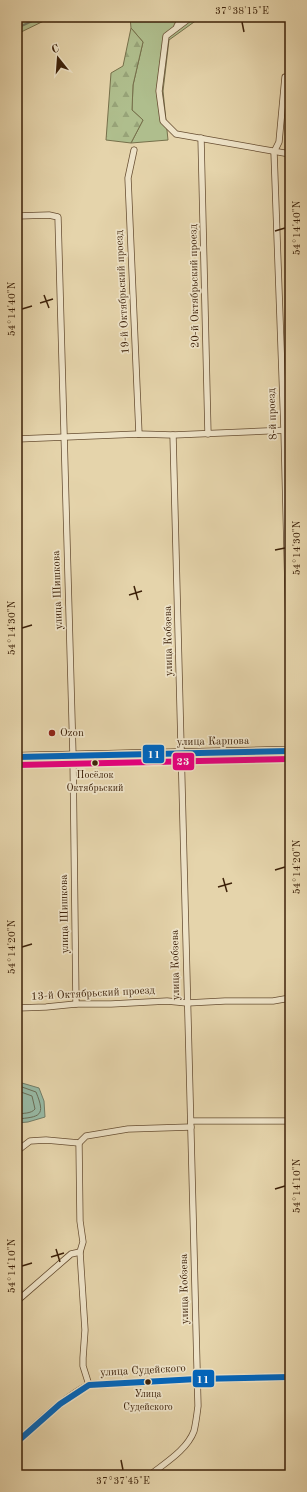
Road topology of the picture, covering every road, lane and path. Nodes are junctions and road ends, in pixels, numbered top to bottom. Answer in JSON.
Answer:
{"nodes":[{"id":1,"x":182,"y":17,"type":"edge"},
{"id":2,"x":191,"y":17,"type":"edge"},
{"id":3,"x":176,"y":28,"type":"junction"},
{"id":4,"x":285,"y":77,"type":"dead end"},
{"id":5,"x":201,"y":138,"type":"junction"},
{"id":6,"x":134,"y":150,"type":"dead end"},
{"id":7,"x":274,"y":152,"type":"junction"},
{"id":8,"x":290,"y":154,"type":"edge"},
{"id":9,"x":17,"y":216,"type":"edge"},
{"id":10,"x":287,"y":430,"type":"edge"},
{"id":11,"x":139,"y":434,"type":"junction"},
{"id":12,"x":208,"y":434,"type":"junction"},
{"id":13,"x":173,"y":435,"type":"junction"},
{"id":14,"x":63,"y":437,"type":"junction"},
{"id":15,"x":17,"y":439,"type":"edge"},
{"id":16,"x":290,"y":675,"type":"edge"},
{"id":17,"x":290,"y":751,"type":"edge"},
{"id":18,"x":182,"y":754,"type":"junction"},
{"id":19,"x":73,"y":756,"type":"junction"},
{"id":20,"x":17,"y":757,"type":"edge"},
{"id":21,"x":290,"y":998,"type":"edge"},
{"id":22,"x":187,"y":1003,"type":"junction"},
{"id":23,"x":76,"y":1004,"type":"junction"},
{"id":24,"x":17,"y":1008,"type":"edge"},
{"id":25,"x":290,"y":1121,"type":"edge"},
{"id":26,"x":191,"y":1124,"type":"junction"},
{"id":27,"x":79,"y":1143,"type":"junction"},
{"id":28,"x":17,"y":1151,"type":"edge"},
{"id":29,"x":80,"y":1252,"type":"junction"},
{"id":30,"x":17,"y":1301,"type":"edge"},
{"id":31,"x":290,"y":1377,"type":"edge"},
{"id":32,"x":197,"y":1379,"type":"junction"},
{"id":33,"x":89,"y":1385,"type":"junction"},
{"id":34,"x":17,"y":1442,"type":"edge"},
{"id":35,"x":150,"y":1475,"type":"edge"}],
"edges":[{"from":1,"to":3,"type":"street"},
{"from":2,"to":3,"type":"street"},
{"from":3,"to":5,"type":"street"},
{"from":4,"to":7,"type":"street","name":"8-й проезд"},
{"from":5,"to":7,"type":"street"},
{"from":5,"to":12,"type":"street","name":"20-й Октябрьский проезд"},
{"from":6,"to":11,"type":"street","name":"19-й Октябрьский проезд"},
{"from":7,"to":8,"type":"street"},
{"from":7,"to":10,"type":"street","name":"8-й проезд"},
{"from":9,"to":14,"type":"street","name":"улица Шишкова"},
{"from":10,"to":12,"type":"street"},
{"from":10,"to":16,"type":"street","name":"8-й проезд"},
{"from":11,"to":13,"type":"street"},
{"from":11,"to":14,"type":"street"},
{"from":12,"to":13,"type":"street"},
{"from":13,"to":18,"type":"street","name":"улица Кобзева"},
{"from":14,"to":15,"type":"street"},
{"from":14,"to":19,"type":"street","name":"улица Шишкова"},
{"from":17,"to":18,"type":"main road","name":"улица Карпова"},
{"from":18,"to":19,"type":"main road","name":"улица Карпова"},
{"from":18,"to":22,"type":"street","name":"улица Кобзева"},
{"from":19,"to":20,"type":"main road","name":"улица Карпова"},
{"from":19,"to":23,"type":"street","name":"улица Шишкова"},
{"from":21,"to":22,"type":"street","name":"13-й Октябрьский проезд"},
{"from":22,"to":23,"type":"street","name":"13-й Октябрьский проезд"},
{"from":22,"to":26,"type":"street","name":"улица Кобзева"},
{"from":23,"to":24,"type":"street","name":"13-й Октябрьский проезд"},
{"from":25,"to":26,"type":"street"},
{"from":26,"to":27,"type":"street"},
{"from":26,"to":32,"type":"street","name":"улица Кобзева"},
{"from":27,"to":28,"type":"street"},
{"from":27,"to":29,"type":"street"},
{"from":29,"to":30,"type":"street"},
{"from":29,"to":33,"type":"street"},
{"from":31,"to":32,"type":"street","name":"улица Судейского"},
{"from":32,"to":33,"type":"street","name":"улица Судейского"},
{"from":32,"to":35,"type":"street","name":"улица Кобзева"},
{"from":33,"to":34,"type":"street","name":"улица Судейского"}]}
